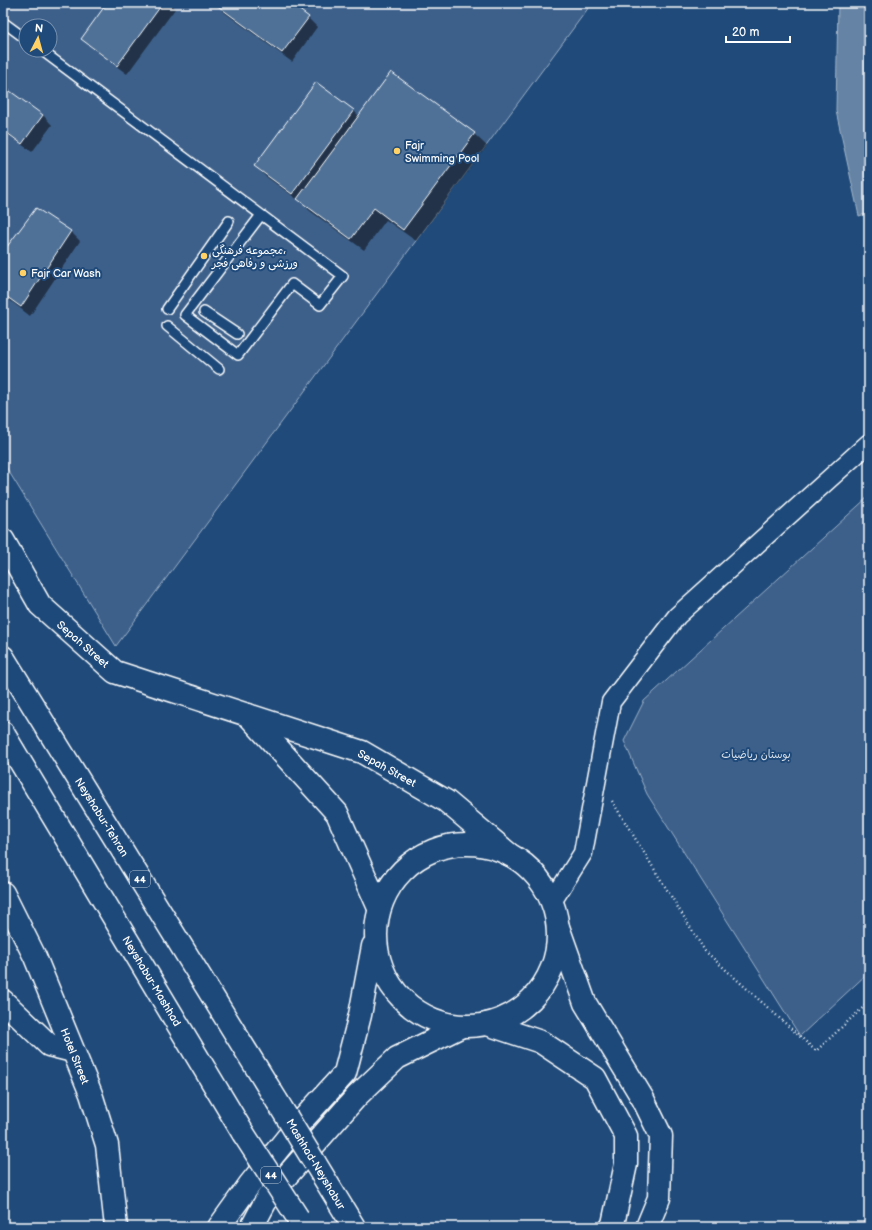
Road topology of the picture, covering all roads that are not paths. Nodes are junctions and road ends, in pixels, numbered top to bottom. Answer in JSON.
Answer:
{"nodes":[{"id":1,"x":3,"y":22,"type":"edge"},
{"id":2,"x":18,"y":33,"type":"edge"},
{"id":3,"x":52,"y":58,"type":"edge"},
{"id":4,"x":262,"y":215,"type":"junction"},
{"id":5,"x":229,"y":221,"type":"dead end"},
{"id":6,"x":167,"y":309,"type":"dead end"},
{"id":7,"x":204,"y":312,"type":"dead end"},
{"id":8,"x":167,"y":326,"type":"dead end"},
{"id":9,"x":237,"y":334,"type":"dead end"},
{"id":10,"x":219,"y":369,"type":"dead end"},
{"id":11,"x":869,"y":443,"type":"edge"},
{"id":12,"x":3,"y":540,"type":"edge"},
{"id":13,"x":3,"y":657,"type":"edge"},
{"id":14,"x":247,"y":714,"type":"junction"},
{"id":15,"x":3,"y":733,"type":"edge"},
{"id":16,"x":510,"y":855,"type":"junction"},
{"id":17,"x":3,"y":893,"type":"edge"},
{"id":18,"x":552,"y":902,"type":"junction"},
{"id":19,"x":379,"y":908,"type":"junction"},
{"id":20,"x":558,"y":927,"type":"junction"},
{"id":21,"x":375,"y":934,"type":"junction"},
{"id":22,"x":3,"y":1001,"type":"edge"},
{"id":23,"x":487,"y":1024,"type":"junction"},
{"id":24,"x":460,"y":1027,"type":"junction"},
{"id":25,"x":73,"y":1051,"type":"junction"},
{"id":26,"x":277,"y":1101,"type":"joint"},
{"id":27,"x":301,"y":1223,"type":"edge"},
{"id":28,"x":116,"y":1227,"type":"edge"},
{"id":29,"x":219,"y":1227,"type":"edge"},
{"id":30,"x":252,"y":1227,"type":"edge"},
{"id":31,"x":354,"y":1227,"type":"edge"},
{"id":32,"x":611,"y":1227,"type":"edge"},
{"id":33,"x":647,"y":1227,"type":"edge"}],
"edges":[{"from":1,"to":2,"type":"lane"},
{"from":3,"to":4,"type":"lane"},
{"from":4,"to":4,"type":"lane"},
{"from":5,"to":6,"type":"lane"},
{"from":7,"to":9,"type":"lane"},
{"from":8,"to":10,"type":"lane"},
{"from":11,"to":18,"type":"street"},
{"from":12,"to":14,"type":"main road","name":"Sepah Street"},
{"from":13,"to":26,"type":"main road","name":"Neyshabur-Tehran","number":"44"},
{"from":14,"to":16,"type":"main road","name":"Sepah Street"},
{"from":14,"to":19,"type":"main road"},
{"from":15,"to":27,"type":"main road","name":"Neyshabur-Mashhad","number":"44","bridge":true},
{"from":16,"to":18,"type":"main road","name":"Sepah Street"},
{"from":16,"to":19,"type":"main road"},
{"from":17,"to":25,"type":"main road","name":"Hotel Street"},
{"from":18,"to":20,"type":"main road","name":"Sepah Street"},
{"from":19,"to":21,"type":"main road"},
{"from":20,"to":23,"type":"main road"},
{"from":20,"to":33,"type":"main road"},
{"from":21,"to":24,"type":"main road"},
{"from":21,"to":29,"type":"main road"},
{"from":22,"to":25,"type":"main road"},
{"from":23,"to":24,"type":"main road"},
{"from":23,"to":32,"type":"main road"},
{"from":24,"to":30,"type":"main road"},
{"from":25,"to":28,"type":"main road","name":"Hotel Street"},
{"from":26,"to":31,"type":"main road","name":"Mashhad-Neyshabur","number":"44","bridge":true}]}
